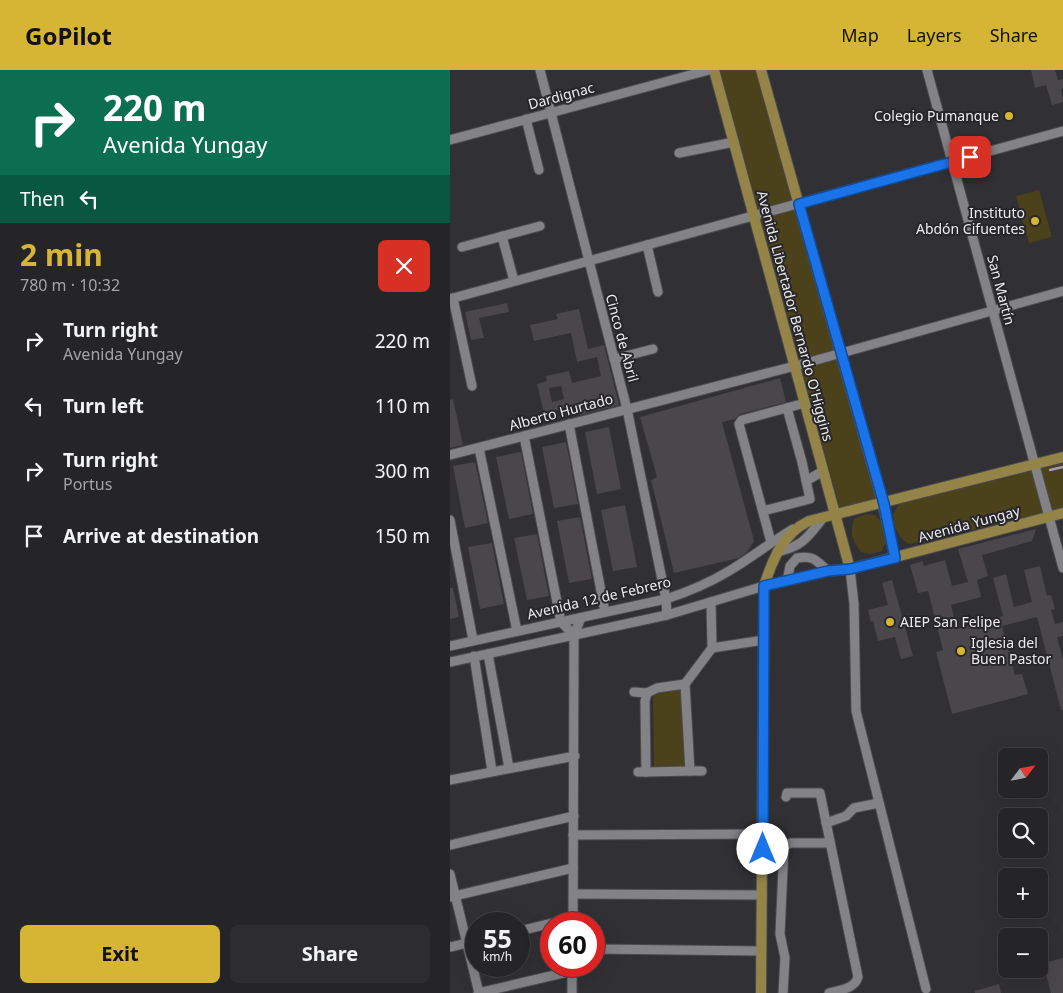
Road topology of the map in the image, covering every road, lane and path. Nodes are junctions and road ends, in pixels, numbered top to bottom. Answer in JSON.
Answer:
{"nodes":[{"id":1,"x":540,"y":70,"type":"edge"},
{"id":2,"x":709,"y":70,"type":"edge"},
{"id":3,"x":714,"y":70,"type":"edge"},
{"id":4,"x":761,"y":70,"type":"edge"},
{"id":5,"x":927,"y":70,"type":"edge"},
{"id":6,"x":551,"y":113,"type":"junction"},
{"id":7,"x":526,"y":119,"type":"junction"},
{"id":8,"x":1063,"y":131,"type":"edge"},
{"id":9,"x":450,"y":140,"type":"edge"},
{"id":10,"x":734,"y":142,"type":"junction"},
{"id":11,"x":679,"y":153,"type":"dead end"},
{"id":12,"x":952,"y":162,"type":"junction"},
{"id":13,"x":539,"y":170,"type":"dead end"},
{"id":14,"x":799,"y":204,"type":"junction"},
{"id":15,"x":754,"y":216,"type":"junction"},
{"id":16,"x":540,"y":226,"type":"dead end"},
{"id":17,"x":502,"y":236,"type":"junction"},
{"id":18,"x":647,"y":245,"type":"junction"},
{"id":19,"x":462,"y":247,"type":"dead end"},
{"id":20,"x":588,"y":261,"type":"junction"},
{"id":21,"x":514,"y":281,"type":"junction"},
{"id":22,"x":1063,"y":291,"type":"edge"},
{"id":23,"x":658,"y":292,"type":"dead end"},
{"id":24,"x":452,"y":298,"type":"edge"},
{"id":25,"x":993,"y":311,"type":"junction"},
{"id":26,"x":653,"y":350,"type":"dead end"},
{"id":27,"x":841,"y":352,"type":"junction"},
{"id":28,"x":614,"y":359,"type":"junction"},
{"id":29,"x":795,"y":366,"type":"junction"},
{"id":30,"x":472,"y":386,"type":"dead end"},
{"id":31,"x":805,"y":403,"type":"junction"},
{"id":32,"x":787,"y":408,"type":"junction"},
{"id":33,"x":627,"y":409,"type":"junction"},
{"id":34,"x":569,"y":424,"type":"junction"},
{"id":35,"x":524,"y":436,"type":"junction"},
{"id":36,"x":480,"y":448,"type":"junction"},
{"id":37,"x":450,"y":456,"type":"edge"},
{"id":38,"x":1063,"y":457,"type":"edge"},
{"id":39,"x":1035,"y":465,"type":"junction"},
{"id":40,"x":823,"y":471,"type":"junction"},
{"id":41,"x":806,"y":481,"type":"junction"},
{"id":42,"x":884,"y":504,"type":"junction"},
{"id":43,"x":763,"y":511,"type":"junction"},
{"id":44,"x":1063,"y":513,"type":"edge"},
{"id":45,"x":835,"y":516,"type":"junction"},
{"id":46,"x":1050,"y":517,"type":"junction"},
{"id":47,"x":822,"y":518,"type":"junction"},
{"id":48,"x":450,"y":520,"type":"edge"},
{"id":49,"x":798,"y":526,"type":"junction"},
{"id":50,"x":771,"y":542,"type":"junction"},
{"id":51,"x":777,"y":552,"type":"junction"},
{"id":52,"x":895,"y":558,"type":"junction"},
{"id":53,"x":1063,"y":568,"type":"edge"},
{"id":54,"x":850,"y":569,"type":"junction"},
{"id":55,"x":828,"y":571,"type":"junction"},
{"id":56,"x":787,"y":581,"type":"junction"},
{"id":57,"x":764,"y":586,"type":"junction"},
{"id":58,"x":666,"y":599,"type":"junction"},
{"id":59,"x":711,"y":602,"type":"junction"},
{"id":60,"x":605,"y":612,"type":"junction"},
{"id":61,"x":667,"y":614,"type":"junction"},
{"id":62,"x":582,"y":618,"type":"junction"},
{"id":63,"x":561,"y":622,"type":"junction"},
{"id":64,"x":517,"y":631,"type":"junction"},
{"id":65,"x":574,"y":635,"type":"junction"},
{"id":66,"x":473,"y":640,"type":"junction"},
{"id":67,"x":764,"y":640,"type":"junction"},
{"id":68,"x":450,"y":646,"type":"edge"},
{"id":69,"x":712,"y":648,"type":"junction"},
{"id":70,"x":488,"y":654,"type":"junction"},
{"id":71,"x":474,"y":656,"type":"junction"},
{"id":72,"x":450,"y":662,"type":"edge"},
{"id":73,"x":685,"y":684,"type":"junction"},
{"id":74,"x":634,"y":692,"type":"dead end"},
{"id":75,"x":647,"y":693,"type":"junction"},
{"id":76,"x":575,"y":756,"type":"junction"},
{"id":77,"x":509,"y":768,"type":"junction"},
{"id":78,"x":492,"y":771,"type":"junction"},
{"id":79,"x":690,"y":771,"type":"junction"},
{"id":80,"x":702,"y":771,"type":"dead end"},
{"id":81,"x":450,"y":780,"type":"edge"},
{"id":82,"x":786,"y":797,"type":"dead end"},
{"id":83,"x":879,"y":803,"type":"junction"},
{"id":84,"x":574,"y":816,"type":"junction"},
{"id":85,"x":826,"y":823,"type":"junction"},
{"id":86,"x":763,"y":834,"type":"junction"},
{"id":87,"x":573,"y":835,"type":"junction"},
{"id":88,"x":830,"y":843,"type":"junction"},
{"id":89,"x":450,"y":845,"type":"edge"},
{"id":90,"x":574,"y":868,"type":"junction"},
{"id":91,"x":450,"y":874,"type":"edge"},
{"id":92,"x":574,"y":894,"type":"junction"},
{"id":93,"x":762,"y":895,"type":"junction"},
{"id":94,"x":453,"y":897,"type":"edge"},
{"id":95,"x":573,"y":912,"type":"edge"},
{"id":96,"x":465,"y":936,"type":"edge"},
{"id":97,"x":465,"y":943,"type":"edge"},
{"id":98,"x":450,"y":947,"type":"edge"},
{"id":99,"x":605,"y":949,"type":"edge"},
{"id":100,"x":761,"y":951,"type":"junction"},
{"id":101,"x":474,"y":977,"type":"edge"},
{"id":102,"x":540,"y":977,"type":"edge"},
{"id":103,"x":572,"y":977,"type":"edge"},
{"id":104,"x":926,"y":989,"type":"dead end"},
{"id":105,"x":478,"y":993,"type":"edge"},
{"id":106,"x":572,"y":993,"type":"edge"},
{"id":107,"x":761,"y":993,"type":"edge"},
{"id":108,"x":783,"y":993,"type":"edge"},
{"id":109,"x":829,"y":993,"type":"edge"}],
"edges":[{"from":1,"to":6,"type":"street","name":"Cinco de Abril"},
{"from":2,"to":6,"type":"street","name":"Dardignac"},
{"from":3,"to":10,"type":"main road","name":"Avenida Libertador Bernardo O'Higgins"},
{"from":4,"to":14,"type":"main road"},
{"from":5,"to":12,"type":"street","name":"San Martín"},
{"from":6,"to":7,"type":"street","name":"Dardignac"},
{"from":6,"to":20,"type":"street","name":"Cinco de Abril"},
{"from":7,"to":9,"type":"street","name":"Dardignac"},
{"from":7,"to":13,"type":"street"},
{"from":8,"to":12,"type":"street"},
{"from":10,"to":11,"type":"street"},
{"from":10,"to":15,"type":"main road","name":"Avenida Libertador Bernardo O'Higgins"},
{"from":12,"to":14,"type":"street"},
{"from":12,"to":25,"type":"street","name":"San Martín"},
{"from":14,"to":15,"type":"street"},
{"from":14,"to":27,"type":"main road"},
{"from":15,"to":18,"type":"street"},
{"from":15,"to":29,"type":"main road","name":"Avenida Libertador Bernardo O'Higgins"},
{"from":16,"to":17,"type":"street"},
{"from":17,"to":19,"type":"street"},
{"from":17,"to":21,"type":"street"},
{"from":18,"to":20,"type":"street"},
{"from":18,"to":23,"type":"street"},
{"from":20,"to":21,"type":"street"},
{"from":20,"to":28,"type":"street","name":"Cinco de Abril"},
{"from":21,"to":24,"type":"street"},
{"from":22,"to":25,"type":"street","name":"Alberto Hurtado"},
{"from":24,"to":30,"type":"street"},
{"from":25,"to":27,"type":"street","name":"Alberto Hurtado"},
{"from":25,"to":39,"type":"street","name":"San Martín"},
{"from":26,"to":28,"type":"street"},
{"from":27,"to":29,"type":"street","name":"Alberto Hurtado"},
{"from":27,"to":42,"type":"main road"},
{"from":28,"to":33,"type":"street","name":"Cinco de Abril"},
{"from":29,"to":31,"type":"main road","name":"Avenida Libertador Bernardo O'Higgins"},
{"from":29,"to":33,"type":"street","name":"Alberto Hurtado"},
{"from":31,"to":32,"type":"street"},
{"from":31,"to":40,"type":"main road","name":"Avenida Libertador Bernardo O'Higgins"},
{"from":32,"to":41,"type":"street"},
{"from":32,"to":43,"type":"street"},
{"from":33,"to":34,"type":"street","name":"Alberto Hurtado"},
{"from":33,"to":58,"type":"street","name":"Cinco de Abril"},
{"from":34,"to":35,"type":"street","name":"Alberto Hurtado"},
{"from":34,"to":60,"type":"street"},
{"from":35,"to":36,"type":"street","name":"Alberto Hurtado"},
{"from":35,"to":63,"type":"street"},
{"from":36,"to":37,"type":"street","name":"Alberto Hurtado"},
{"from":36,"to":64,"type":"street"},
{"from":38,"to":39,"type":"main road"},
{"from":39,"to":42,"type":"main road"},
{"from":39,"to":46,"type":"street","name":"San Martín"},
{"from":40,"to":41,"type":"street"},
{"from":40,"to":45,"type":"main road","name":"Avenida Libertador Bernardo O'Higgins"},
{"from":41,"to":43,"type":"street"},
{"from":42,"to":45,"type":"main road"},
{"from":42,"to":52,"type":"main road"},
{"from":43,"to":50,"type":"street"},
{"from":44,"to":46,"type":"main road","name":"Avenida Yungay"},
{"from":45,"to":47,"type":"main road"},
{"from":45,"to":54,"type":"main road","name":"Avenida Libertador Bernardo O'Higgins"},
{"from":46,"to":52,"type":"main road","name":"Avenida Yungay"},
{"from":46,"to":53,"type":"street","name":"San Martín"},
{"from":47,"to":49,"type":"main road"},
{"from":47,"to":51,"type":"street"},
{"from":48,"to":66,"type":"street"},
{"from":49,"to":50,"type":"street","name":"Avenida 12 de Febrero"},
{"from":49,"to":51,"type":"main road"},
{"from":50,"to":58,"type":"street","name":"Avenida 12 de Febrero"},
{"from":51,"to":57,"type":"main road"},
{"from":52,"to":54,"type":"main road","name":"Avenida Yungay"},
{"from":54,"to":55,"type":"main road","name":"Avenida Yungay"},
{"from":54,"to":83,"type":"street"},
{"from":55,"to":56,"type":"main road","name":"Avenida Yungay"},
{"from":55,"to":56,"type":"street"},
{"from":56,"to":57,"type":"main road","name":"Avenida Yungay"},
{"from":57,"to":59,"type":"street"},
{"from":57,"to":67,"type":"main road"},
{"from":58,"to":60,"type":"street","name":"Avenida 12 de Febrero"},
{"from":58,"to":61,"type":"street","name":"Cinco de Abril"},
{"from":59,"to":61,"type":"street"},
{"from":59,"to":69,"type":"street"},
{"from":60,"to":62,"type":"street","name":"Avenida 12 de Febrero"},
{"from":61,"to":65,"type":"street"},
{"from":62,"to":63,"type":"street","name":"Avenida 12 de Febrero"},
{"from":62,"to":65,"type":"street"},
{"from":63,"to":64,"type":"street","name":"Avenida 12 de Febrero"},
{"from":63,"to":65,"type":"street"},
{"from":64,"to":66,"type":"street","name":"Avenida 12 de Febrero"},
{"from":65,"to":70,"type":"street"},
{"from":65,"to":76,"type":"street"},
{"from":66,"to":68,"type":"street","name":"Avenida 12 de Febrero"},
{"from":67,"to":69,"type":"street"},
{"from":67,"to":86,"type":"main road"},
{"from":69,"to":73,"type":"street"},
{"from":70,"to":71,"type":"street"},
{"from":70,"to":77,"type":"street"},
{"from":71,"to":72,"type":"street"},
{"from":71,"to":78,"type":"street"},
{"from":73,"to":75,"type":"street"},
{"from":73,"to":79,"type":"street"},
{"from":74,"to":75,"type":"street"},
{"from":75,"to":79,"type":"street"},
{"from":76,"to":77,"type":"street"},
{"from":76,"to":84,"type":"street"},
{"from":77,"to":78,"type":"street"},
{"from":78,"to":81,"type":"street"},
{"from":79,"to":80,"type":"street"},
{"from":82,"to":85,"type":"street"},
{"from":83,"to":85,"type":"street"},
{"from":83,"to":104,"type":"street"},
{"from":84,"to":87,"type":"street"},
{"from":84,"to":89,"type":"street"},
{"from":85,"to":88,"type":"street"},
{"from":86,"to":87,"type":"street"},
{"from":86,"to":93,"type":"main road"},
{"from":87,"to":90,"type":"street"},
{"from":88,"to":108,"type":"street"},
{"from":88,"to":109,"type":"street"},
{"from":90,"to":92,"type":"street"},
{"from":90,"to":94,"type":"street"},
{"from":91,"to":94,"type":"street"},
{"from":92,"to":93,"type":"street"},
{"from":92,"to":95,"type":"street"},
{"from":93,"to":100,"type":"main road"},
{"from":94,"to":96,"type":"street"},
{"from":97,"to":98,"type":"street"},
{"from":99,"to":100,"type":"street"},
{"from":100,"to":107,"type":"main road"},
{"from":101,"to":105,"type":"street"},
{"from":102,"to":105,"type":"street"},
{"from":103,"to":106,"type":"street"}]}
